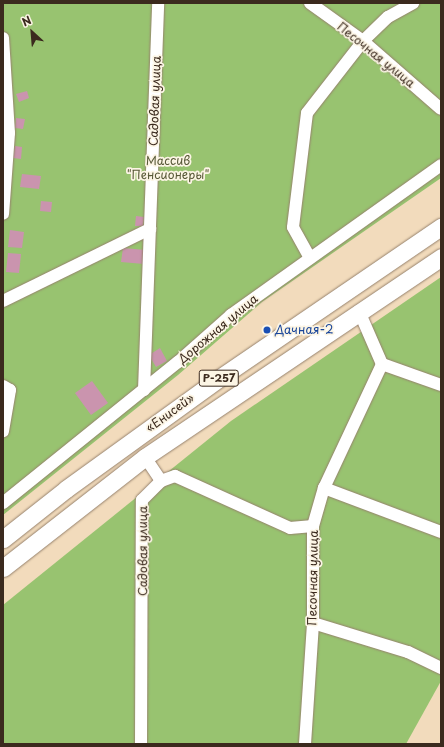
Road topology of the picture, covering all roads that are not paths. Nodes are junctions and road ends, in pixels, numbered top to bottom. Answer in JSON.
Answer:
{"nodes":[{"id":1,"x":158,"y":3,"type":"edge"},
{"id":2,"x":310,"y":3,"type":"edge"},
{"id":3,"x":398,"y":3,"type":"edge"},
{"id":4,"x":413,"y":3,"type":"edge"},
{"id":5,"x":388,"y":17,"type":"junction"},
{"id":6,"x":3,"y":38,"type":"edge"},
{"id":7,"x":363,"y":41,"type":"junction"},
{"id":8,"x":441,"y":109,"type":"edge"},
{"id":9,"x":441,"y":165,"type":"edge"},
{"id":10,"x":3,"y":214,"type":"edge"},
{"id":11,"x":441,"y":227,"type":"edge"},
{"id":12,"x":150,"y":229,"type":"junction"},
{"id":13,"x":441,"y":257,"type":"edge"},
{"id":14,"x":310,"y":258,"type":"junction"},
{"id":15,"x":3,"y":301,"type":"edge"},
{"id":16,"x":359,"y":311,"type":"junction"},
{"id":17,"x":382,"y":364,"type":"junction"},
{"id":18,"x":441,"y":385,"type":"edge"},
{"id":19,"x":3,"y":386,"type":"edge"},
{"id":20,"x":144,"y":390,"type":"junction"},
{"id":21,"x":3,"y":430,"type":"edge"},
{"id":22,"x":146,"y":457,"type":"junction"},
{"id":23,"x":161,"y":481,"type":"junction"},
{"id":24,"x":324,"y":488,"type":"junction"},
{"id":25,"x":3,"y":503,"type":"edge"},
{"id":26,"x":313,"y":526,"type":"junction"},
{"id":27,"x":441,"y":532,"type":"edge"},
{"id":28,"x":3,"y":539,"type":"edge"},
{"id":29,"x":3,"y":568,"type":"edge"},
{"id":30,"x":313,"y":623,"type":"junction"},
{"id":31,"x":441,"y":668,"type":"edge"},
{"id":32,"x":141,"y":744,"type":"edge"},
{"id":33,"x":304,"y":744,"type":"edge"}],
"edges":[{"from":1,"to":12,"type":"street","name":"Садовая улица"},
{"from":2,"to":7,"type":"street","name":"Песочная улица"},
{"from":3,"to":5,"type":"street"},
{"from":4,"to":5,"type":"street"},
{"from":5,"to":7,"type":"street"},
{"from":6,"to":10,"type":"street"},
{"from":7,"to":8,"type":"street","name":"Песочная улица"},
{"from":7,"to":14,"type":"street"},
{"from":9,"to":14,"type":"street","name":"Дорожная улица"},
{"from":11,"to":28,"type":"highway","name":"«Енисей»","number":"Р-257"},
{"from":12,"to":15,"type":"street"},
{"from":12,"to":20,"type":"street","name":"Садовая улица"},
{"from":13,"to":16,"type":"highway","name":"«Енисей»","number":"Р-257"},
{"from":14,"to":20,"type":"street","name":"Дорожная улица"},
{"from":16,"to":17,"type":"street"},
{"from":16,"to":22,"type":"highway","name":"«Енисей»","number":"Р-257"},
{"from":17,"to":18,"type":"street"},
{"from":17,"to":24,"type":"street","name":"Песочная улица"},
{"from":19,"to":21,"type":"street"},
{"from":20,"to":25,"type":"street","name":"Дорожная улица"},
{"from":22,"to":23,"type":"street"},
{"from":22,"to":29,"type":"highway","name":"«Енисей»","number":"Р-257"},
{"from":23,"to":26,"type":"street"},
{"from":23,"to":32,"type":"street","name":"Садовая улица"},
{"from":24,"to":26,"type":"street","name":"Песочная улица"},
{"from":24,"to":27,"type":"street"},
{"from":26,"to":30,"type":"street","name":"Песочная улица"},
{"from":30,"to":31,"type":"street"},
{"from":30,"to":33,"type":"street","name":"Песочная улица"}]}
